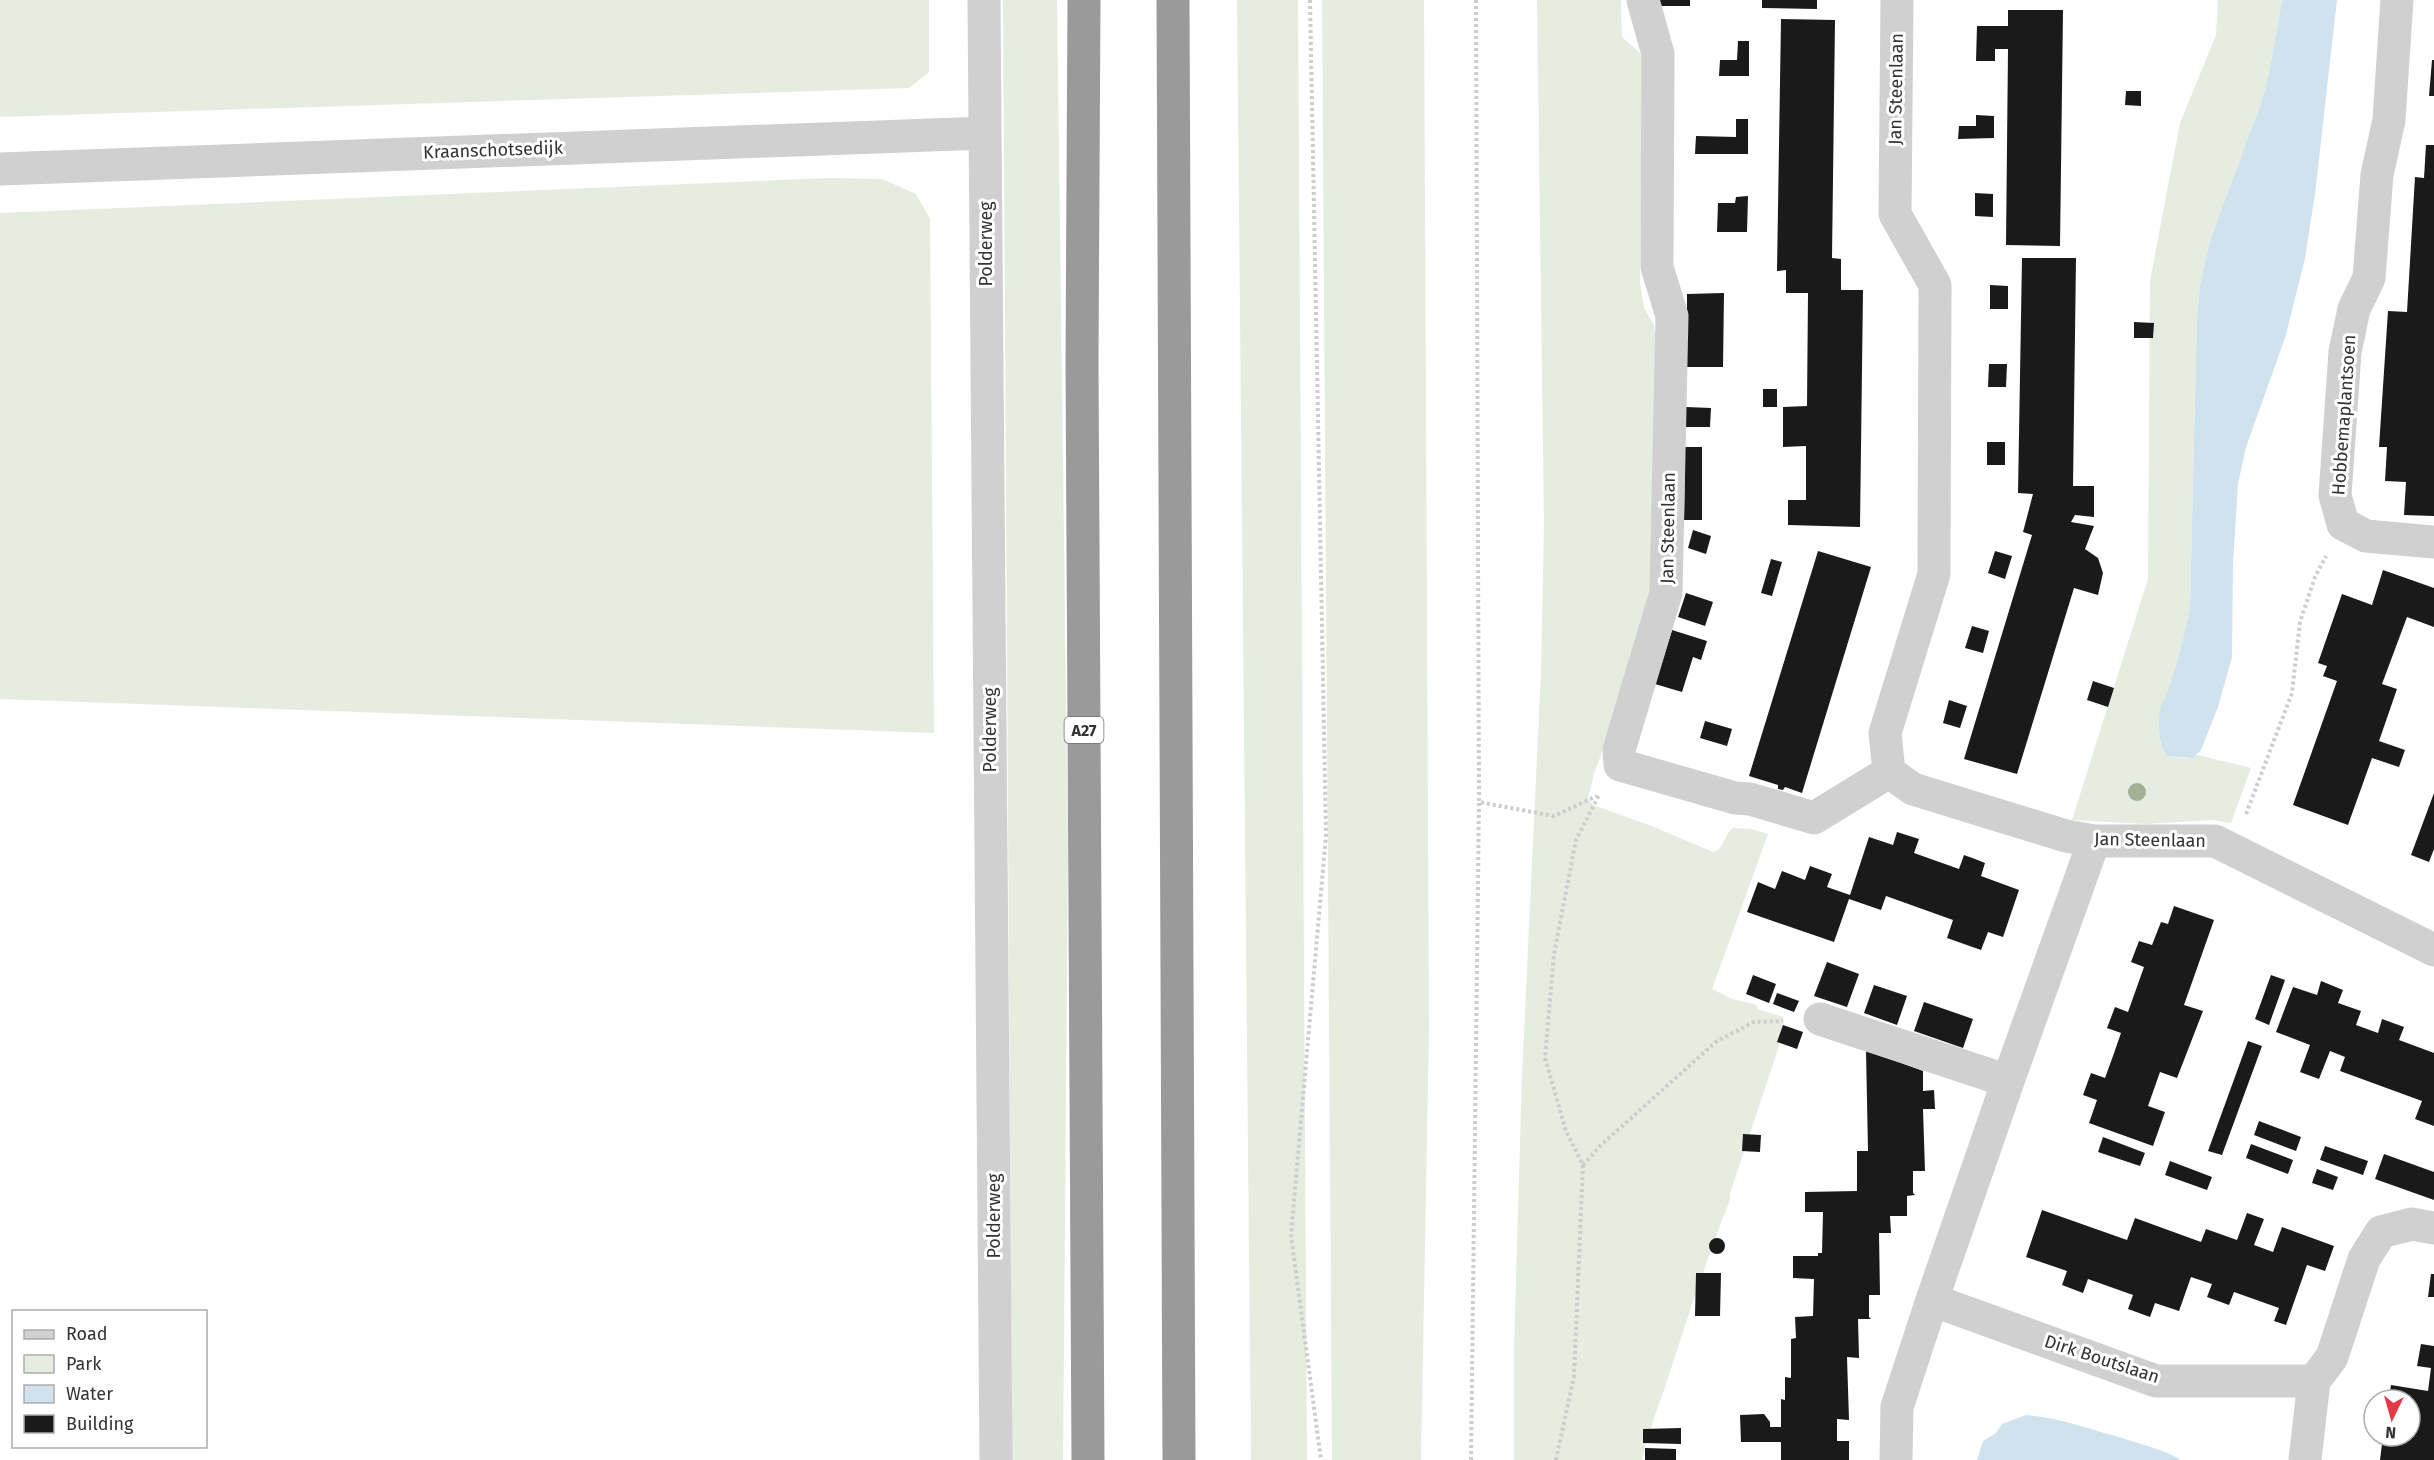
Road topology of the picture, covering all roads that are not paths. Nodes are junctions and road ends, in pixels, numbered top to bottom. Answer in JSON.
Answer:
{"nodes":[{"id":1,"x":984,"y":0,"type":"edge"},
{"id":2,"x":1084,"y":0,"type":"edge"},
{"id":3,"x":1173,"y":0,"type":"edge"},
{"id":4,"x":1643,"y":0,"type":"edge"},
{"id":5,"x":1897,"y":0,"type":"edge"},
{"id":6,"x":2397,"y":0,"type":"edge"},
{"id":7,"x":985,"y":132,"type":"junction"},
{"id":8,"x":0,"y":169,"type":"edge"},
{"id":9,"x":2434,"y":542,"type":"edge"},
{"id":10,"x":1889,"y":772,"type":"junction"},
{"id":11,"x":2094,"y":841,"type":"junction"},
{"id":12,"x":2434,"y":950,"type":"edge"},
{"id":13,"x":1820,"y":1018,"type":"road end"},
{"id":14,"x":2008,"y":1081,"type":"junction"},
{"id":15,"x":2434,"y":1228,"type":"edge"},
{"id":16,"x":1932,"y":1300,"type":"junction"},
{"id":17,"x":2314,"y":1381,"type":"junction"},
{"id":18,"x":996,"y":1460,"type":"edge"},
{"id":19,"x":1088,"y":1460,"type":"edge"},
{"id":20,"x":1179,"y":1460,"type":"edge"},
{"id":21,"x":1896,"y":1460,"type":"edge"},
{"id":22,"x":2305,"y":1460,"type":"edge"}],
"edges":[{"from":1,"to":7,"type":"street","name":"Polderweg"},
{"from":2,"to":19,"type":"highway","number":"A27"},
{"from":3,"to":20,"type":"highway"},
{"from":4,"to":10,"type":"street","name":"Jan Steenlaan"},
{"from":5,"to":10,"type":"street","name":"Jan Steenlaan"},
{"from":6,"to":9,"type":"street","name":"Hobbemaplantsoen"},
{"from":7,"to":8,"type":"street","name":"Kraanschotsedijk"},
{"from":7,"to":18,"type":"street","name":"Polderweg"},
{"from":10,"to":11,"type":"street","name":"Jan Steenlaan"},
{"from":11,"to":12,"type":"street","name":"Jan Steenlaan"},
{"from":11,"to":14,"type":"street"},
{"from":13,"to":14,"type":"street"},
{"from":14,"to":16,"type":"street"},
{"from":15,"to":17,"type":"street"},
{"from":16,"to":17,"type":"street","name":"Dirk Boutslaan"},
{"from":16,"to":21,"type":"street"},
{"from":17,"to":22,"type":"street"}]}
